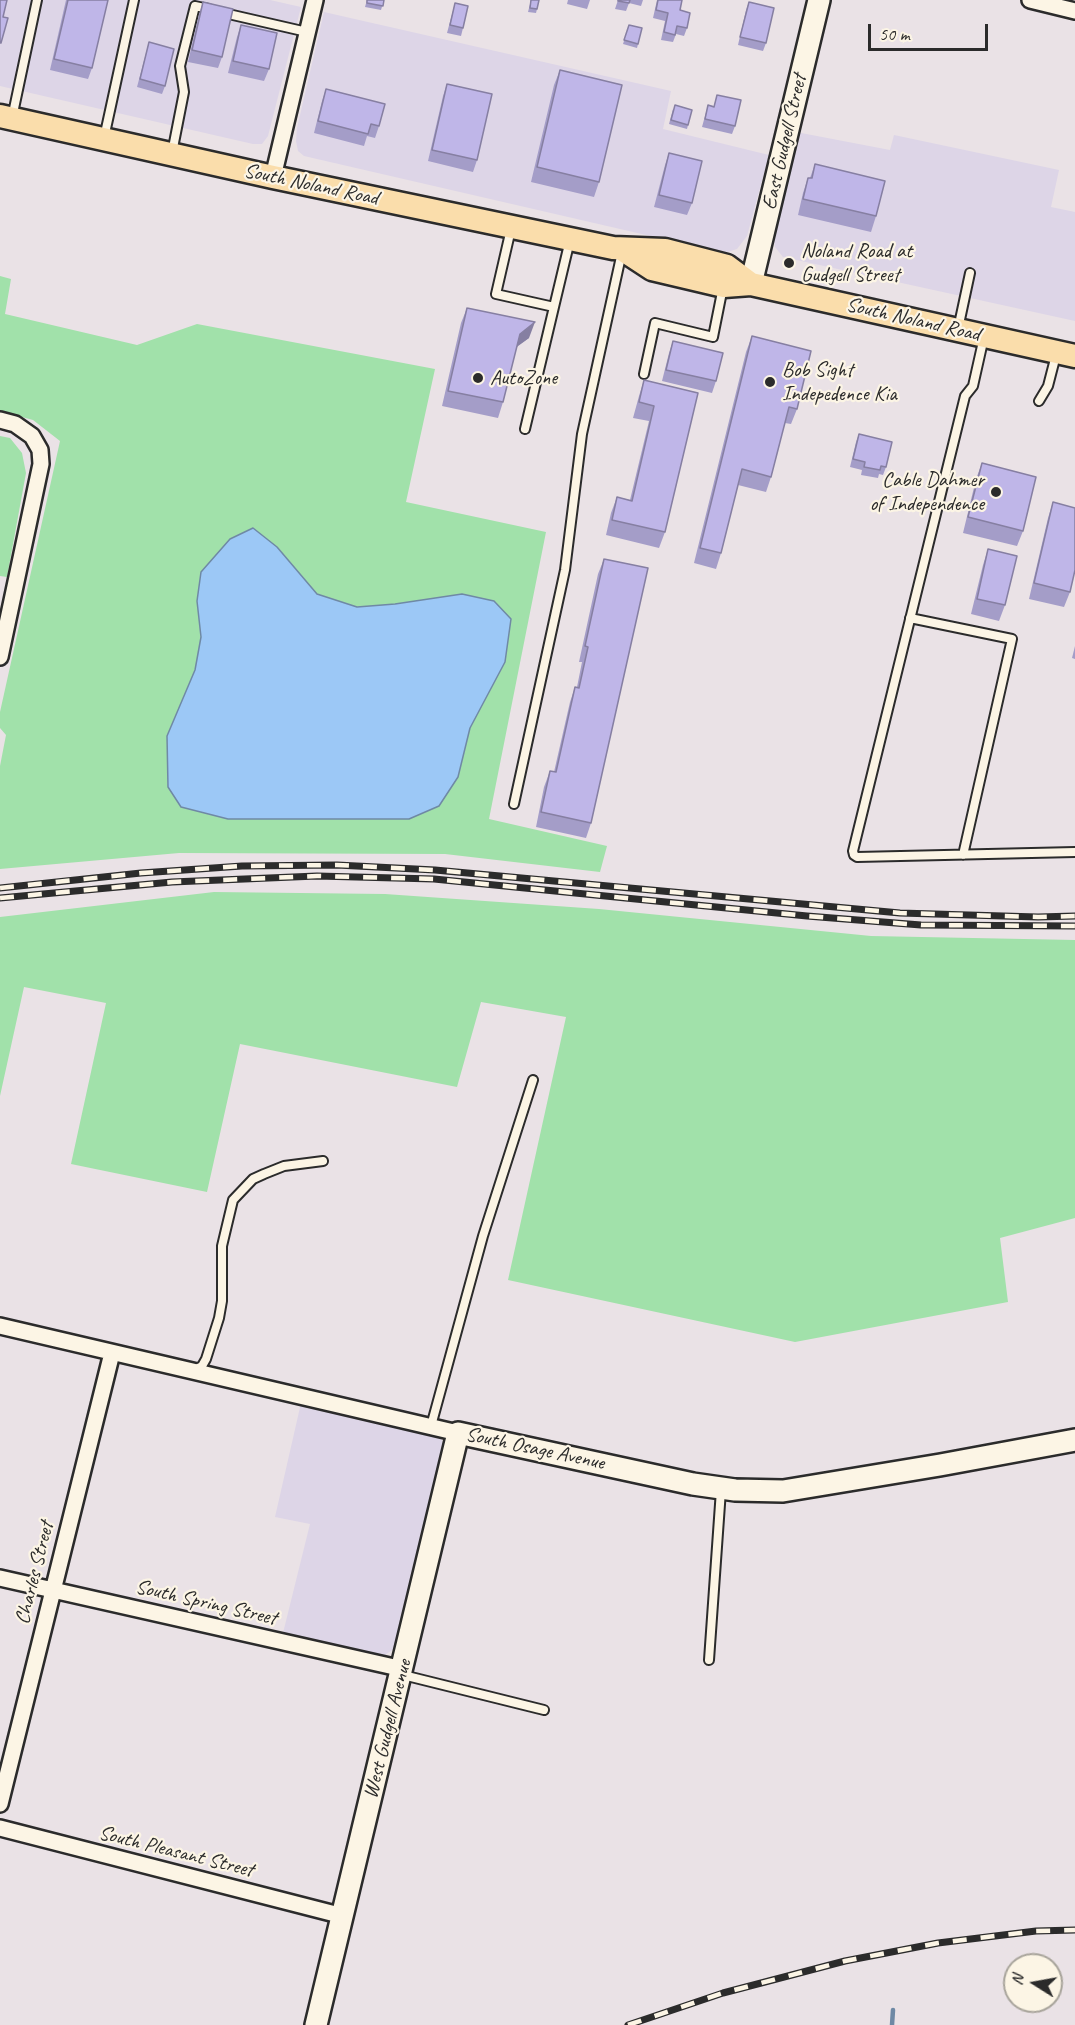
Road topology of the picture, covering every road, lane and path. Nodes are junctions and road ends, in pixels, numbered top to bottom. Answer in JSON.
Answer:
{"nodes":[{"id":1,"x":37,"y":0,"type":"edge"},
{"id":2,"x":134,"y":0,"type":"edge"},
{"id":3,"x":315,"y":0,"type":"edge"},
{"id":4,"x":819,"y":0,"type":"edge"},
{"id":5,"x":1030,"y":0,"type":"edge"},
{"id":6,"x":1075,"y":11,"type":"edge"},
{"id":7,"x":308,"y":32,"type":"junction"},
{"id":8,"x":6,"y":118,"type":"edge"},
{"id":9,"x":103,"y":139,"type":"junction"},
{"id":10,"x":172,"y":155,"type":"junction"},
{"id":11,"x":273,"y":177,"type":"junction"},
{"id":12,"x":512,"y":227,"type":"junction"},
{"id":13,"x":570,"y":239,"type":"junction"},
{"id":14,"x":622,"y":250,"type":"junction"},
{"id":15,"x":970,"y":273,"type":"dead end"},
{"id":16,"x":751,"y":284,"type":"junction"},
{"id":17,"x":724,"y":286,"type":"junction"},
{"id":18,"x":554,"y":307,"type":"junction"},
{"id":19,"x":958,"y":330,"type":"junction"},
{"id":20,"x":985,"y":336,"type":"junction"},
{"id":21,"x":1066,"y":354,"type":"edge"},
{"id":22,"x":644,"y":374,"type":"dead end"},
{"id":23,"x":1039,"y":400,"type":"dead end"},
{"id":24,"x":0,"y":420,"type":"edge"},
{"id":25,"x":525,"y":429,"type":"dead end"},
{"id":26,"x":910,"y":618,"type":"junction"},
{"id":27,"x":0,"y":657,"type":"edge"},
{"id":28,"x":514,"y":804,"type":"dead end"},
{"id":29,"x":1075,"y":852,"type":"edge"},
{"id":30,"x":963,"y":855,"type":"junction"},
{"id":31,"x":533,"y":1080,"type":"dead end"},
{"id":32,"x":323,"y":1161,"type":"dead end"},
{"id":33,"x":0,"y":1326,"type":"edge"},
{"id":34,"x":112,"y":1353,"type":"junction"},
{"id":35,"x":190,"y":1370,"type":"junction"},
{"id":36,"x":431,"y":1426,"type":"junction"},
{"id":37,"x":458,"y":1432,"type":"junction"},
{"id":38,"x":1075,"y":1440,"type":"edge"},
{"id":39,"x":722,"y":1488,"type":"junction"},
{"id":40,"x":0,"y":1578,"type":"edge"},
{"id":41,"x":53,"y":1590,"type":"junction"},
{"id":42,"x":709,"y":1660,"type":"dead end"},
{"id":43,"x":402,"y":1672,"type":"junction"},
{"id":44,"x":544,"y":1710,"type":"dead end"},
{"id":45,"x":0,"y":1804,"type":"edge"},
{"id":46,"x":0,"y":1828,"type":"edge"},
{"id":47,"x":342,"y":1916,"type":"junction"},
{"id":48,"x":316,"y":2025,"type":"edge"}],
"edges":[{"from":1,"to":8,"type":"lane"},
{"from":2,"to":9,"type":"lane"},
{"from":3,"to":7,"type":"street"},
{"from":4,"to":16,"type":"street","name":"East Gudgell Street"},
{"from":5,"to":6,"type":"street"},
{"from":7,"to":10,"type":"lane"},
{"from":7,"to":11,"type":"street"},
{"from":8,"to":9,"type":"main road","name":"South Noland Road"},
{"from":9,"to":10,"type":"main road","name":"South Noland Road"},
{"from":10,"to":11,"type":"main road","name":"South Noland Road"},
{"from":11,"to":12,"type":"main road","name":"South Noland Road"},
{"from":12,"to":13,"type":"main road","name":"South Noland Road"},
{"from":12,"to":18,"type":"lane"},
{"from":13,"to":14,"type":"main road","name":"South Noland Road"},
{"from":13,"to":18,"type":"lane"},
{"from":14,"to":16,"type":"main road","name":"South Noland Road"},
{"from":14,"to":17,"type":"main road","name":"South Noland Road"},
{"from":14,"to":28,"type":"lane"},
{"from":15,"to":19,"type":"lane"},
{"from":16,"to":17,"type":"main road","name":"South Noland Road"},
{"from":16,"to":19,"type":"main road","name":"South Noland Road"},
{"from":17,"to":22,"type":"lane"},
{"from":18,"to":25,"type":"lane"},
{"from":19,"to":20,"type":"main road","name":"South Noland Road"},
{"from":20,"to":21,"type":"main road","name":"South Noland Road"},
{"from":20,"to":26,"type":"lane"},
{"from":21,"to":23,"type":"lane"},
{"from":24,"to":27,"type":"street"},
{"from":26,"to":30,"type":"lane"},
{"from":26,"to":30,"type":"lane"},
{"from":29,"to":30,"type":"lane"},
{"from":31,"to":36,"type":"lane"},
{"from":32,"to":35,"type":"lane"},
{"from":33,"to":34,"type":"street","name":"South Osage Avenue"},
{"from":34,"to":35,"type":"street","name":"South Osage Avenue"},
{"from":34,"to":41,"type":"street","name":"Charles Street"},
{"from":35,"to":36,"type":"street","name":"South Osage Avenue"},
{"from":36,"to":37,"type":"street","name":"South Osage Avenue"},
{"from":37,"to":39,"type":"street","name":"South Osage Avenue"},
{"from":37,"to":43,"type":"street","name":"West Gudgell Avenue"},
{"from":38,"to":39,"type":"street","name":"South Osage Avenue"},
{"from":39,"to":42,"type":"lane"},
{"from":40,"to":41,"type":"street","name":"South Spring Street"},
{"from":41,"to":43,"type":"street","name":"South Spring Street"},
{"from":41,"to":45,"type":"street","name":"Charles Street"},
{"from":43,"to":44,"type":"lane"},
{"from":43,"to":47,"type":"street","name":"West Gudgell Avenue"},
{"from":46,"to":47,"type":"street","name":"South Pleasant Street"},
{"from":47,"to":48,"type":"street","name":"West Gudgell Avenue"}]}
